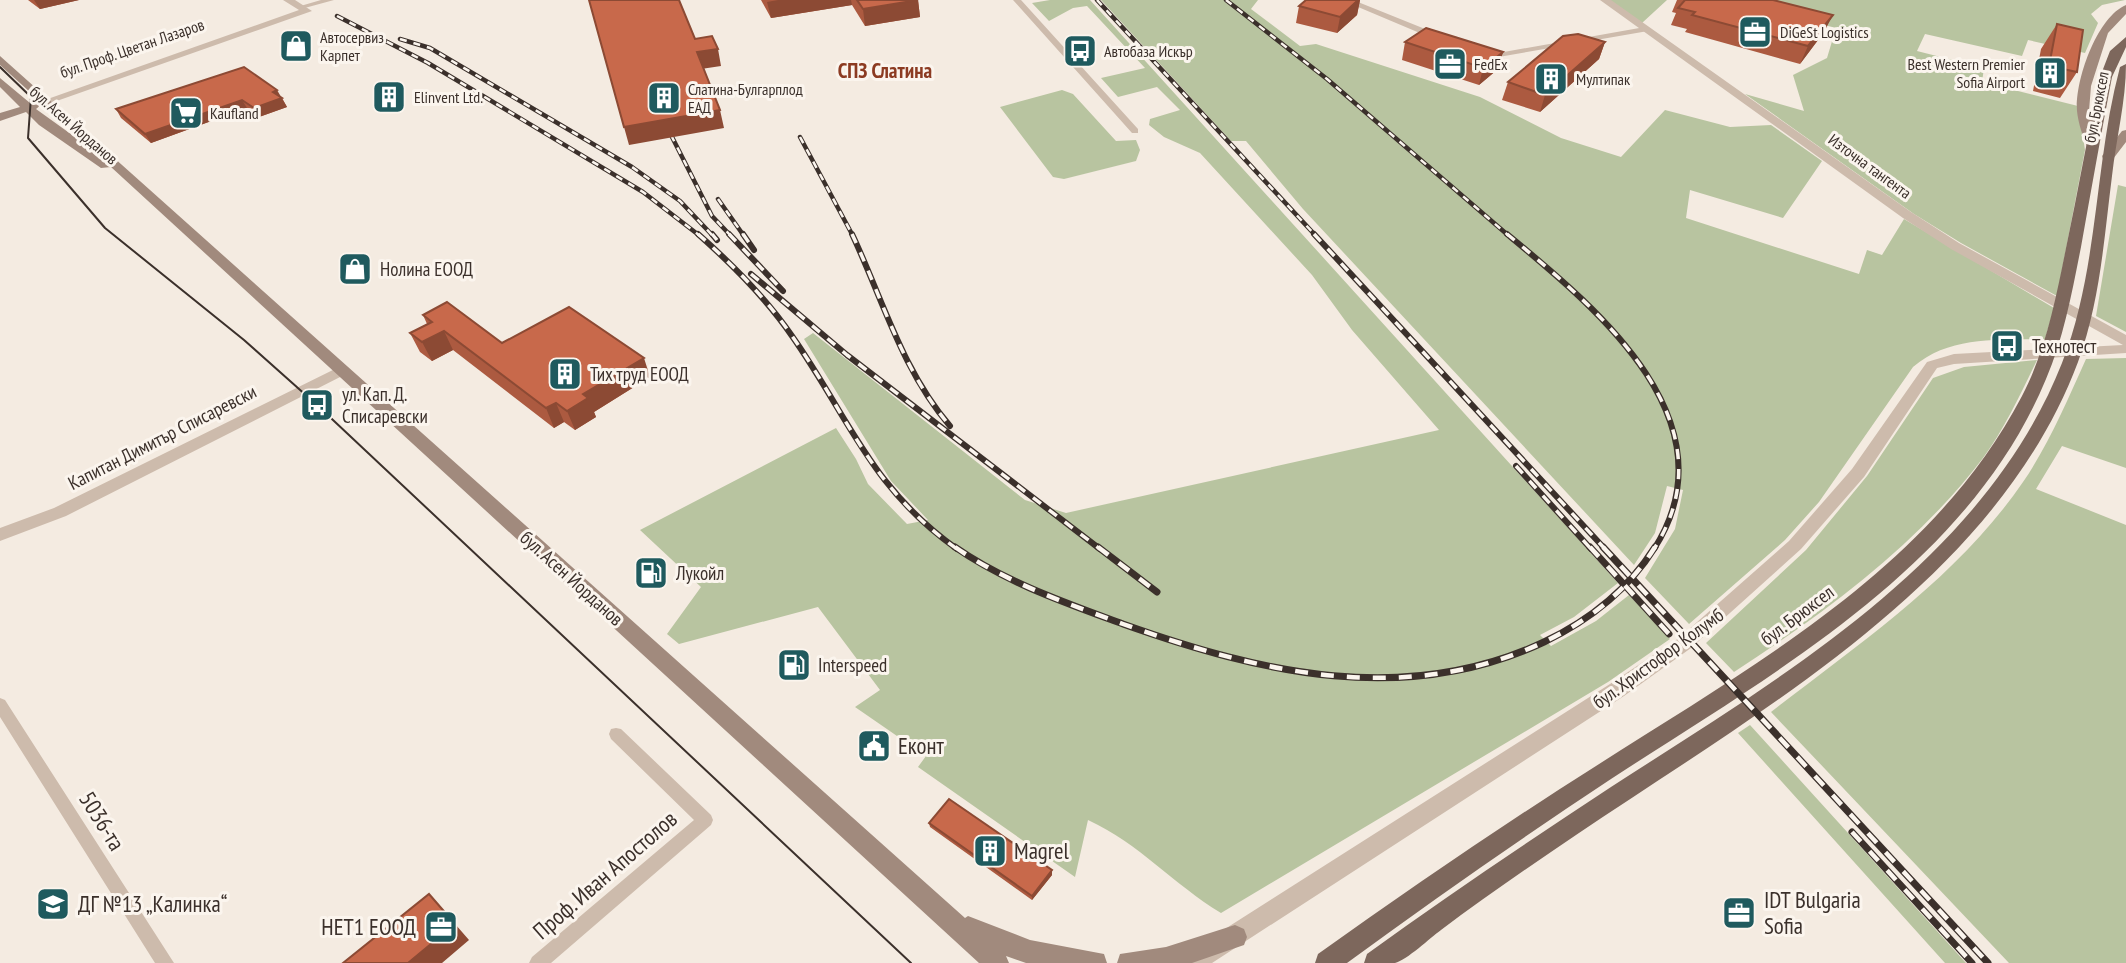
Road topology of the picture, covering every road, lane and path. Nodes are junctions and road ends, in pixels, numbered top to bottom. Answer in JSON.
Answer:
{"nodes":[{"id":1,"x":288,"y":0,"type":"edge"},
{"id":2,"x":1017,"y":0,"type":"edge"},
{"id":3,"x":1605,"y":0,"type":"edge"},
{"id":4,"x":327,"y":1,"type":"edge"},
{"id":5,"x":1354,"y":2,"type":"edge"},
{"id":6,"x":2126,"y":8,"type":"edge"},
{"id":7,"x":304,"y":9,"type":"junction"},
{"id":8,"x":1645,"y":29,"type":"junction"},
{"id":9,"x":1444,"y":40,"type":"edge"},
{"id":10,"x":2126,"y":40,"type":"edge"},
{"id":11,"x":1478,"y":55,"type":"edge"},
{"id":12,"x":0,"y":59,"type":"edge"},
{"id":13,"x":2126,"y":67,"type":"edge"},
{"id":14,"x":0,"y":81,"type":"edge"},
{"id":15,"x":44,"y":98,"type":"junction"},
{"id":16,"x":25,"y":105,"type":"junction"},
{"id":17,"x":0,"y":110,"type":"edge"},
{"id":18,"x":0,"y":117,"type":"edge"},
{"id":19,"x":1135,"y":131,"type":"dead end"},
{"id":20,"x":2126,"y":134,"type":"edge"},
{"id":21,"x":2092,"y":145,"type":"junction"},
{"id":22,"x":2108,"y":156,"type":"junction"},
{"id":23,"x":146,"y":193,"type":"junction"},
{"id":24,"x":2091,"y":207,"type":"junction"},
{"id":25,"x":2126,"y":341,"type":"edge"},
{"id":26,"x":2126,"y":349,"type":"edge"},
{"id":27,"x":341,"y":371,"type":"junction"},
{"id":28,"x":0,"y":535,"type":"edge"},
{"id":29,"x":0,"y":704,"type":"edge"},
{"id":30,"x":616,"y":734,"type":"dead end"},
{"id":31,"x":948,"y":918,"type":"junction"},
{"id":32,"x":1235,"y":937,"type":"junction"},
{"id":33,"x":165,"y":963,"type":"edge"},
{"id":34,"x":538,"y":963,"type":"edge"},
{"id":35,"x":997,"y":963,"type":"edge"},
{"id":36,"x":1095,"y":963,"type":"edge"},
{"id":37,"x":1129,"y":963,"type":"edge"},
{"id":38,"x":1192,"y":963,"type":"edge"},
{"id":39,"x":1326,"y":963,"type":"edge"},
{"id":40,"x":1376,"y":963,"type":"edge"}],
"edges":[{"from":1,"to":7,"type":"street"},
{"from":2,"to":19,"type":"street"},
{"from":3,"to":8,"type":"street","name":"Източна тангента"},
{"from":4,"to":7,"type":"street"},
{"from":5,"to":9,"type":"street"},
{"from":6,"to":21,"type":"main road","name":"бул. Брюксел"},
{"from":7,"to":15,"type":"street","name":"бул. Проф. Цветан Лазаров"},
{"from":8,"to":11,"type":"street"},
{"from":8,"to":25,"type":"street","name":"Източна тангента"},
{"from":10,"to":21,"type":"main road","name":"бул. Брюксел"},
{"from":12,"to":15,"type":"main road","name":"бул. Асен Йорданов"},
{"from":13,"to":22,"type":"main road","name":"бул. Брюксел"},
{"from":14,"to":16,"type":"main road","name":"бул. Асен Йорданов"},
{"from":15,"to":16,"type":"main road","name":"бул. Проф. Цветан Лазаров"},
{"from":15,"to":23,"type":"main road","name":"бул. Асен Йорданов"},
{"from":16,"to":17,"type":"main road","name":"бул. Проф. Цветан Лазаров"},
{"from":16,"to":18,"type":"main road","name":"бул. Проф. Цветан Лазаров"},
{"from":16,"to":23,"type":"main road","name":"бул. Асен Йорданов"},
{"from":20,"to":22,"type":"main road","name":"бул. Брюксел"},
{"from":21,"to":24,"type":"main road","name":"бул. Брюксел"},
{"from":22,"to":24,"type":"main road","name":"бул. Брюксел"},
{"from":23,"to":27,"type":"main road","name":"бул. Асен Йорданов"},
{"from":24,"to":39,"type":"main road","name":"бул. Брюксел"},
{"from":24,"to":40,"type":"main road","name":"бул. Брюксел"},
{"from":25,"to":26,"type":"street"},
{"from":26,"to":32,"type":"street","name":"бул. Христофор Колумб"},
{"from":27,"to":28,"type":"street","name":"Капитан Димитър Списаревски"},
{"from":27,"to":31,"type":"main road","name":"бул. Асен Йорданов"},
{"from":29,"to":33,"type":"street","name":"5036-та"},
{"from":30,"to":34,"type":"street","name":"Проф. Иван Апостолов"},
{"from":31,"to":35,"type":"main road","name":"бул. Асен Йорданов"},
{"from":31,"to":36,"type":"main road"},
{"from":32,"to":37,"type":"main road"},
{"from":32,"to":38,"type":"street","name":"бул. Христофор Колумб"}]}
